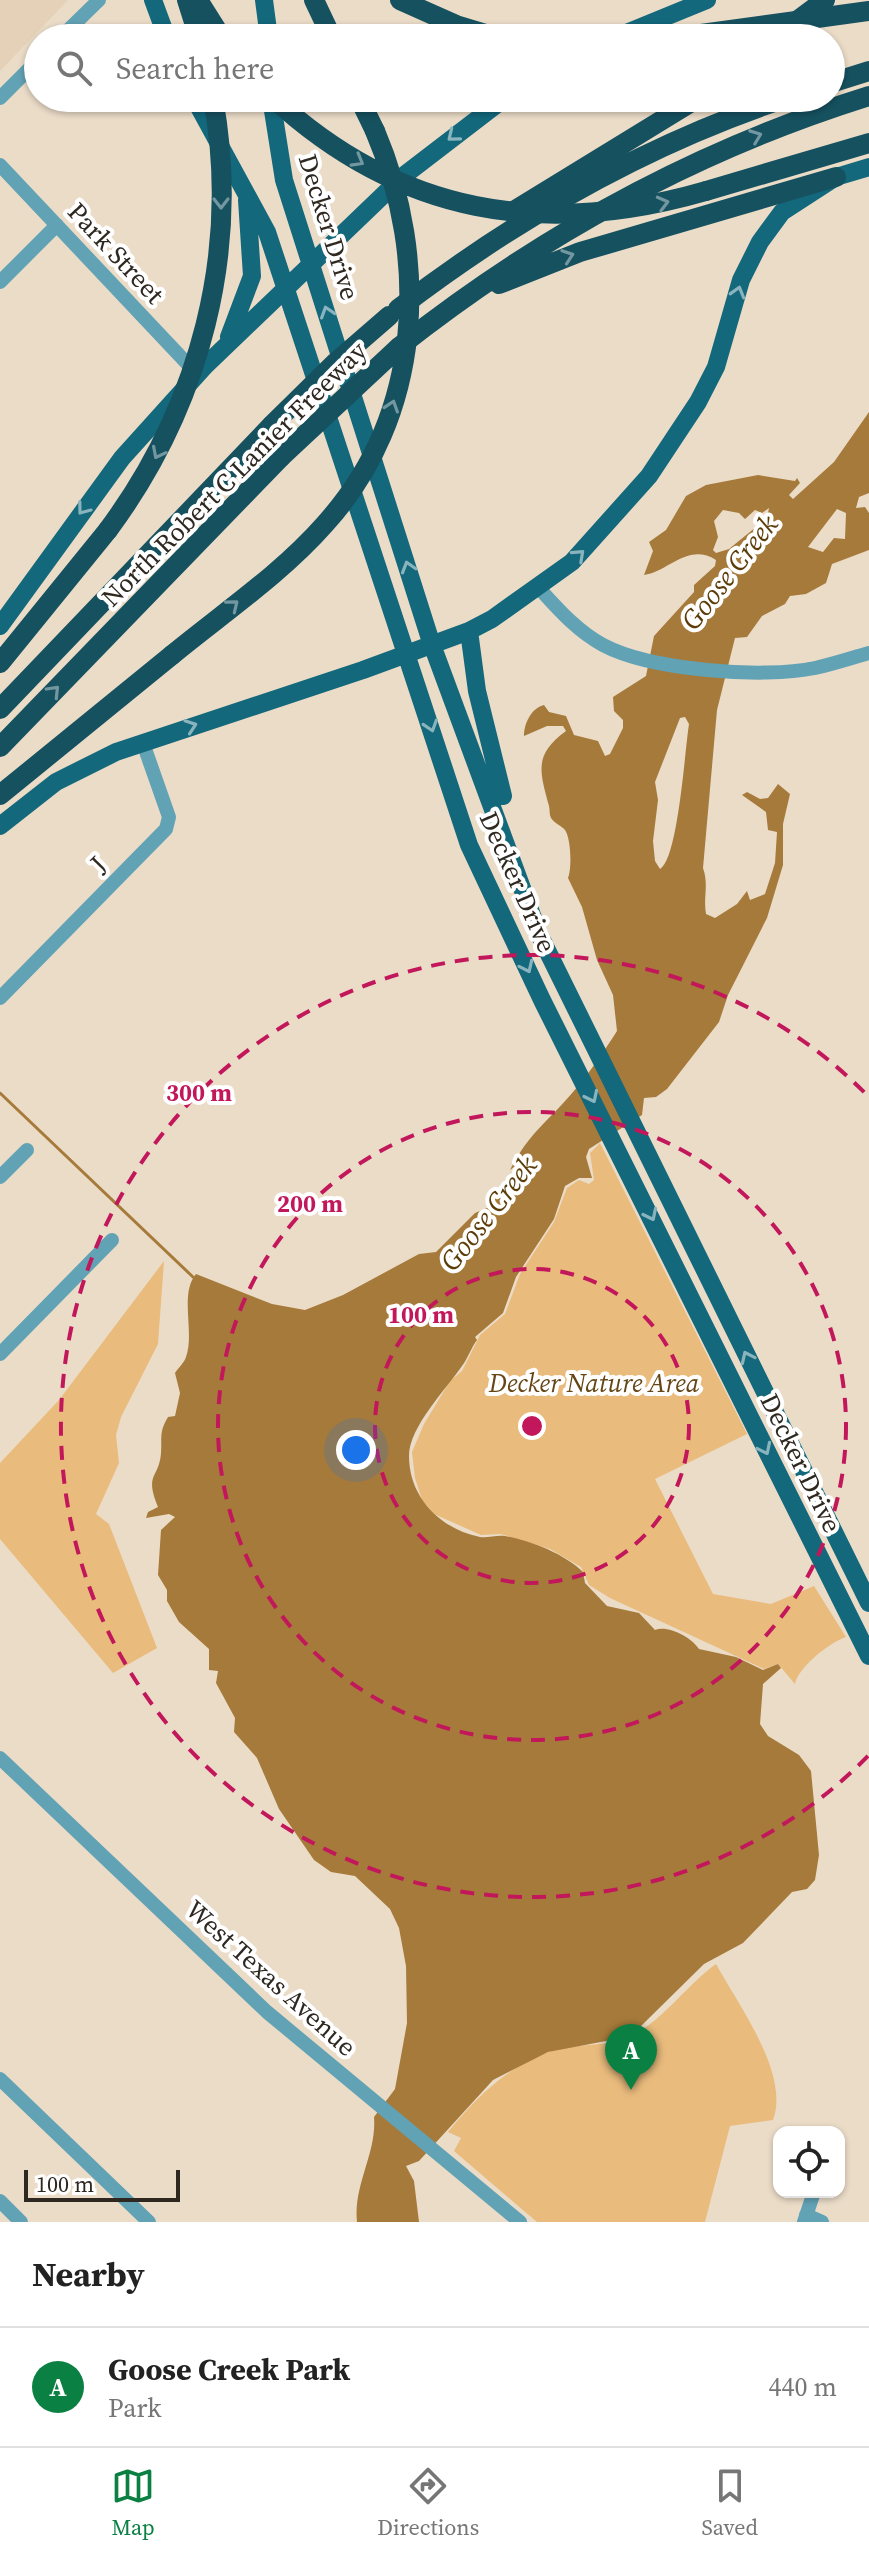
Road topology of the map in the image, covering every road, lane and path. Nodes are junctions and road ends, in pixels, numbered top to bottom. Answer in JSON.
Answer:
{"nodes":[{"id":1,"x":99,"y":0,"type":"edge"},
{"id":2,"x":153,"y":0,"type":"edge"},
{"id":3,"x":187,"y":0,"type":"edge"},
{"id":4,"x":198,"y":0,"type":"edge"},
{"id":5,"x":264,"y":0,"type":"edge"},
{"id":6,"x":314,"y":0,"type":"edge"},
{"id":7,"x":400,"y":0,"type":"edge"},
{"id":8,"x":707,"y":0,"type":"edge"},
{"id":9,"x":825,"y":0,"type":"edge"},
{"id":10,"x":869,"y":11,"type":"edge"},
{"id":11,"x":74,"y":24,"type":"edge"},
{"id":12,"x":162,"y":24,"type":"edge"},
{"id":13,"x":195,"y":24,"type":"edge"},
{"id":14,"x":213,"y":24,"type":"edge"},
{"id":15,"x":267,"y":24,"type":"edge"},
{"id":16,"x":325,"y":24,"type":"edge"},
{"id":17,"x":454,"y":24,"type":"edge"},
{"id":18,"x":648,"y":24,"type":"edge"},
{"id":19,"x":774,"y":24,"type":"edge"},
{"id":20,"x":793,"y":24,"type":"edge"},
{"id":21,"x":869,"y":71,"type":"edge"},
{"id":22,"x":24,"y":74,"type":"edge"},
{"id":23,"x":845,"y":79,"type":"edge"},
{"id":24,"x":869,"y":96,"type":"edge"},
{"id":25,"x":0,"y":98,"type":"edge"},
{"id":26,"x":845,"y":104,"type":"edge"},
{"id":27,"x":202,"y":112,"type":"edge"},
{"id":28,"x":215,"y":112,"type":"edge"},
{"id":29,"x":274,"y":112,"type":"edge"},
{"id":30,"x":289,"y":112,"type":"edge"},
{"id":31,"x":365,"y":112,"type":"edge"},
{"id":32,"x":487,"y":112,"type":"edge"},
{"id":33,"x":675,"y":112,"type":"edge"},
{"id":34,"x":747,"y":112,"type":"edge"},
{"id":35,"x":819,"y":112,"type":"edge"},
{"id":36,"x":869,"y":143,"type":"edge"},
{"id":37,"x":0,"y":165,"type":"edge"},
{"id":38,"x":863,"y":169,"type":"edge"},
{"id":39,"x":836,"y":177,"type":"junction"},
{"id":40,"x":248,"y":193,"type":"junction"},
{"id":41,"x":57,"y":225,"type":"junction"},
{"id":42,"x":300,"y":228,"type":"junction"},
{"id":43,"x":341,"y":236,"type":"junction"},
{"id":44,"x":473,"y":251,"type":"junction"},
{"id":45,"x":312,"y":263,"type":"junction"},
{"id":46,"x":0,"y":282,"type":"edge"},
{"id":47,"x":286,"y":287,"type":"junction"},
{"id":48,"x":445,"y":311,"type":"junction"},
{"id":49,"x":227,"y":344,"type":"junction"},
{"id":50,"x":197,"y":374,"type":"junction"},
{"id":51,"x":538,"y":587,"type":"junction"},
{"id":52,"x":4,"y":613,"type":"edge"},
{"id":53,"x":469,"y":631,"type":"junction"},
{"id":54,"x":431,"y":642,"type":"junction"},
{"id":55,"x":407,"y":652,"type":"junction"},
{"id":56,"x":869,"y":653,"type":"edge"},
{"id":57,"x":0,"y":663,"type":"edge"},
{"id":58,"x":0,"y":709,"type":"edge"},
{"id":59,"x":143,"y":743,"type":"junction"},
{"id":60,"x":0,"y":747,"type":"edge"},
{"id":61,"x":0,"y":795,"type":"edge"},
{"id":62,"x":0,"y":826,"type":"edge"},
{"id":63,"x":539,"y":934,"type":"junction"},
{"id":64,"x":0,"y":998,"type":"edge"},
{"id":65,"x":27,"y":1150,"type":"dead end"},
{"id":66,"x":0,"y":1177,"type":"edge"},
{"id":67,"x":112,"y":1240,"type":"dead end"},
{"id":68,"x":0,"y":1354,"type":"edge"},
{"id":69,"x":867,"y":1596,"type":"edge"},
{"id":70,"x":838,"y":1599,"type":"junction"},
{"id":71,"x":848,"y":1619,"type":"junction"},
{"id":72,"x":869,"y":1656,"type":"edge"},
{"id":73,"x":0,"y":1758,"type":"edge"},
{"id":74,"x":0,"y":2079,"type":"edge"},
{"id":75,"x":812,"y":2198,"type":"edge"},
{"id":76,"x":0,"y":2201,"type":"edge"},
{"id":77,"x":805,"y":2219,"type":"edge"},
{"id":78,"x":21,"y":2222,"type":"edge"},
{"id":79,"x":149,"y":2222,"type":"edge"},
{"id":80,"x":520,"y":2222,"type":"edge"},
{"id":81,"x":822,"y":2222,"type":"edge"}],
"edges":[{"from":1,"to":11,"type":"street"},
{"from":2,"to":12,"type":"main road"},
{"from":3,"to":13,"type":"highway"},
{"from":4,"to":14,"type":"highway"},
{"from":5,"to":15,"type":"main road"},
{"from":6,"to":16,"type":"highway"},
{"from":7,"to":17,"type":"highway"},
{"from":8,"to":18,"type":"main road"},
{"from":9,"to":20,"type":"highway"},
{"from":10,"to":19,"type":"highway","bridge":true},
{"from":21,"to":23,"type":"highway"},
{"from":22,"to":25,"type":"street"},
{"from":26,"to":24,"type":"highway","name":"North Robert C Lanier Freeway","one_way":true},
{"from":27,"to":40,"type":"main road","name":"Decker Drive"},
{"from":28,"to":57,"type":"highway","one_way":true,"bridge":true},
{"from":29,"to":42,"type":"main road","name":"Decker Drive"},
{"from":30,"to":36,"type":"highway","one_way":true,"bridge":true},
{"from":61,"to":31,"type":"highway","one_way":true,"bridge":true},
{"from":32,"to":43,"type":"main road","one_way":true},
{"from":33,"to":44,"type":"highway"},
{"from":34,"to":44,"type":"highway","name":"North Robert C Lanier Freeway"},
{"from":48,"to":35,"type":"highway","name":"North Robert C Lanier Freeway","one_way":true},
{"from":37,"to":41,"type":"street","name":"Park Street"},
{"from":38,"to":39,"type":"main road"},
{"from":48,"to":39,"type":"highway","one_way":true},
{"from":51,"to":39,"type":"main road","one_way":true},
{"from":40,"to":47,"type":"main road","name":"Decker Drive"},
{"from":40,"to":49,"type":"main road"},
{"from":41,"to":46,"type":"street"},
{"from":41,"to":50,"type":"street","name":"Park Street"},
{"from":42,"to":43,"type":"main road"},
{"from":42,"to":45,"type":"main road","name":"Decker Drive"},
{"from":43,"to":45,"type":"main road"},
{"from":44,"to":58,"type":"highway","name":"North Robert C Lanier Freeway","bridge":true},
{"from":45,"to":47,"type":"main road"},
{"from":54,"to":45,"type":"main road","name":"Decker Drive","one_way":true},
{"from":47,"to":49,"type":"main road"},
{"from":47,"to":55,"type":"main road","name":"Decker Drive"},
{"from":60,"to":48,"type":"highway","name":"North Robert C Lanier Freeway","one_way":true,"bridge":true},
{"from":49,"to":50,"type":"main road"},
{"from":50,"to":52,"type":"main road","one_way":true},
{"from":51,"to":53,"type":"main road"},
{"from":51,"to":56,"type":"street"},
{"from":53,"to":54,"type":"main road"},
{"from":53,"to":63,"type":"main road"},
{"from":54,"to":55,"type":"main road"},
{"from":54,"to":63,"type":"main road","name":"Decker Drive"},
{"from":59,"to":55,"type":"main road","one_way":true},
{"from":55,"to":70,"type":"main road","name":"Decker Drive","one_way":true},
{"from":59,"to":62,"type":"main road"},
{"from":59,"to":64,"type":"street","name":"J"},
{"from":69,"to":63,"type":"main road","name":"Decker Drive","one_way":true},
{"from":65,"to":66,"type":"street"},
{"from":67,"to":68,"type":"street"},
{"from":69,"to":70,"type":"main road"},
{"from":69,"to":71,"type":"main road"},
{"from":70,"to":71,"type":"main road","name":"Decker Drive"},
{"from":71,"to":72,"type":"main road","name":"Decker Drive"},
{"from":73,"to":80,"type":"street","name":"West Texas Avenue"},
{"from":74,"to":79,"type":"street"},
{"from":75,"to":77,"type":"street"},
{"from":76,"to":78,"type":"street"},
{"from":77,"to":81,"type":"street"}]}
